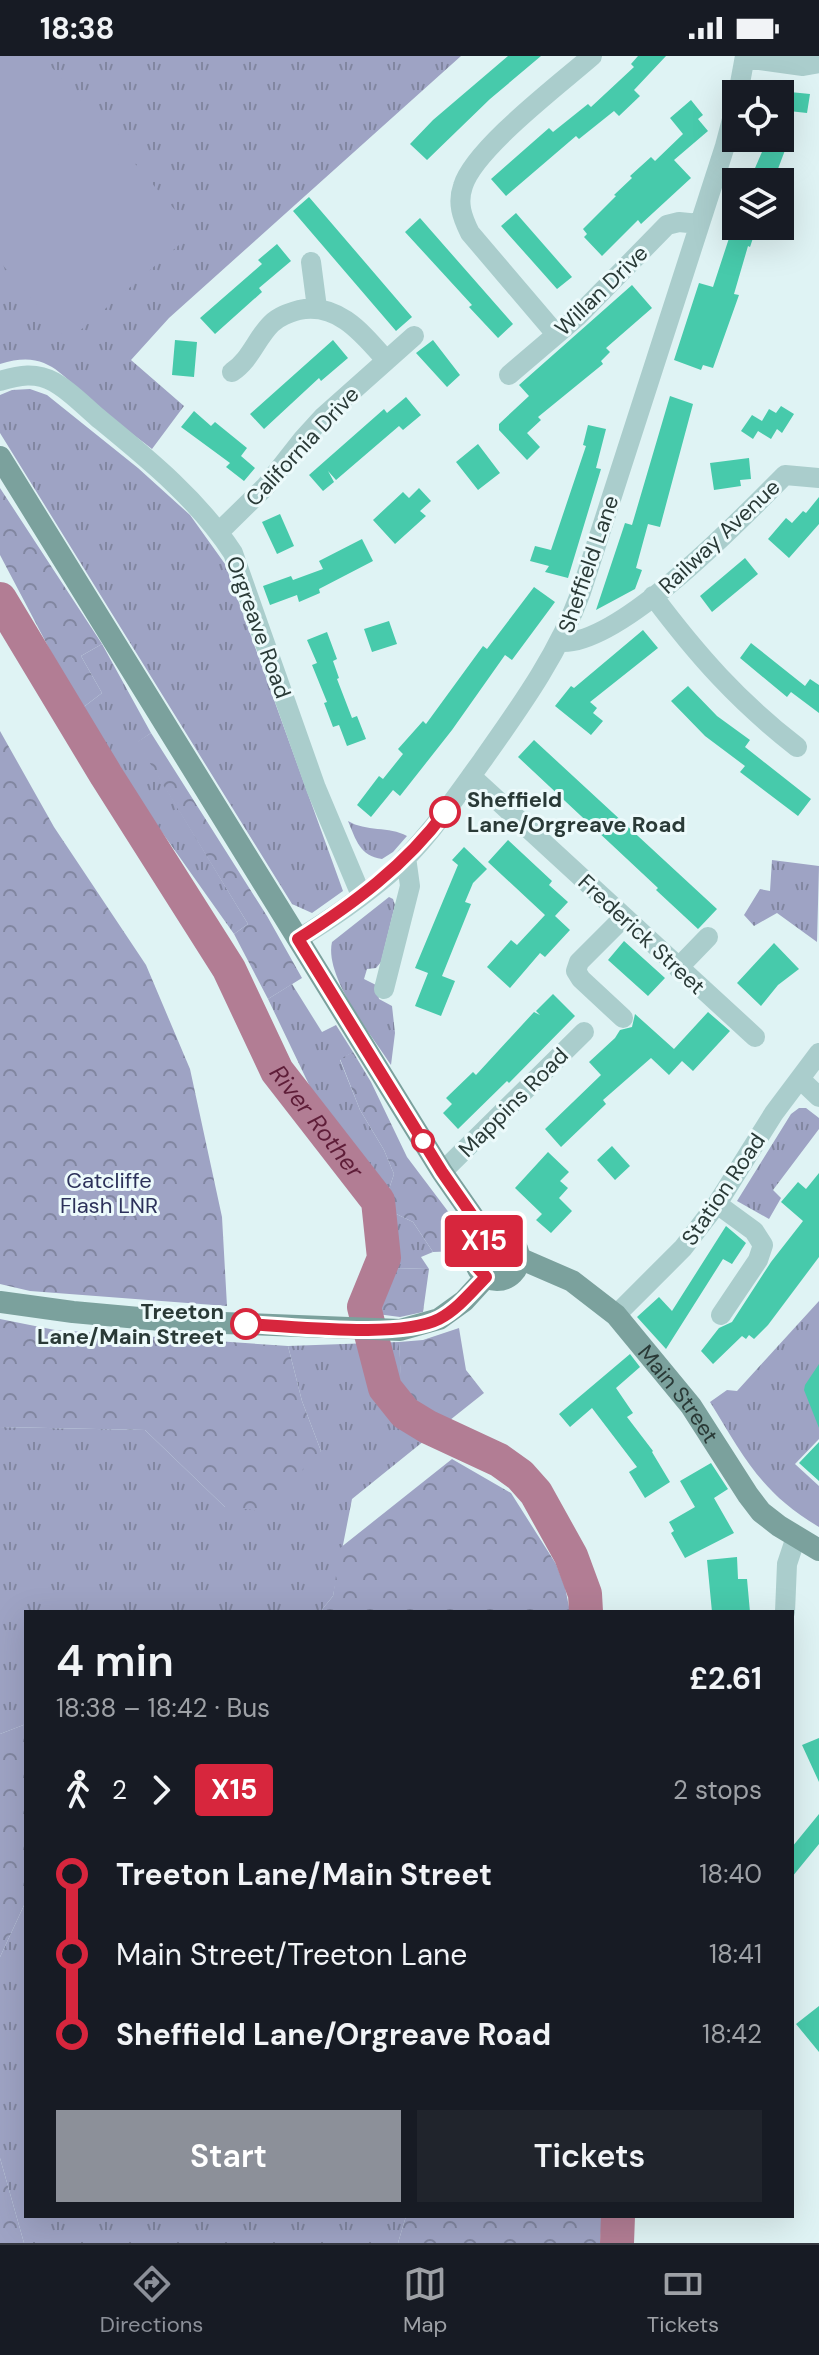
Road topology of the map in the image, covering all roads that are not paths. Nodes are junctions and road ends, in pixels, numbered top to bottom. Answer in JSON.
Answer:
{"nodes":[{"id":1,"x":592,"y":56,"type":"edge"},
{"id":2,"x":745,"y":57,"type":"edge"},
{"id":3,"x":819,"y":63,"type":"edge"},
{"id":4,"x":741,"y":80,"type":"edge"},
{"id":5,"x":722,"y":149,"type":"edge"},
{"id":6,"x":699,"y":224,"type":"junction"},
{"id":7,"x":311,"y":262,"type":"dead end"},
{"id":8,"x":317,"y":308,"type":"junction"},
{"id":9,"x":556,"y":334,"type":"junction"},
{"id":10,"x":414,"y":336,"type":"dead end"},
{"id":11,"x":386,"y":360,"type":"junction"},
{"id":12,"x":232,"y":372,"type":"dead end"},
{"id":13,"x":509,"y":375,"type":"dead end"},
{"id":14,"x":0,"y":381,"type":"edge"},
{"id":15,"x":0,"y":457,"type":"edge"},
{"id":16,"x":819,"y":478,"type":"edge"},
{"id":17,"x":220,"y":531,"type":"junction"},
{"id":18,"x":653,"y":596,"type":"junction"},
{"id":19,"x":561,"y":642,"type":"junction"},
{"id":20,"x":797,"y":747,"type":"dead end"},
{"id":21,"x":471,"y":776,"type":"junction"},
{"id":22,"x":406,"y":857,"type":"junction"},
{"id":23,"x":361,"y":895,"type":"junction"},
{"id":24,"x":623,"y":918,"type":"junction"},
{"id":25,"x":708,"y":937,"type":"dead end"},
{"id":26,"x":298,"y":939,"type":"junction"},
{"id":27,"x":678,"y":968,"type":"junction"},
{"id":28,"x":384,"y":989,"type":"dead end"},
{"id":29,"x":623,"y":1018,"type":"dead end"},
{"id":30,"x":584,"y":1032,"type":"dead end"},
{"id":31,"x":755,"y":1037,"type":"dead end"},
{"id":32,"x":819,"y":1053,"type":"edge"},
{"id":33,"x":800,"y":1079,"type":"junction"},
{"id":34,"x":819,"y":1097,"type":"edge"},
{"id":35,"x":442,"y":1172,"type":"junction"},
{"id":36,"x":717,"y":1204,"type":"junction"},
{"id":37,"x":488,"y":1238,"type":"junction"},
{"id":38,"x":519,"y":1258,"type":"junction"},
{"id":39,"x":486,"y":1277,"type":"junction"},
{"id":40,"x":0,"y":1302,"type":"edge"},
{"id":41,"x":616,"y":1315,"type":"junction"},
{"id":42,"x":721,"y":1315,"type":"dead end"},
{"id":43,"x":796,"y":1537,"type":"junction"},
{"id":44,"x":819,"y":1550,"type":"edge"},
{"id":45,"x":785,"y":1610,"type":"edge"}],
"edges":[{"from":1,"to":9,"type":"street"},
{"from":2,"to":3,"type":"street"},
{"from":2,"to":4,"type":"street"},
{"from":5,"to":6,"type":"street","name":"Sheffield Lane"},
{"from":6,"to":9,"type":"street","name":"Willan Drive"},
{"from":6,"to":19,"type":"street","name":"Sheffield Lane"},
{"from":7,"to":8,"type":"street"},
{"from":8,"to":11,"type":"street"},
{"from":8,"to":12,"type":"street"},
{"from":9,"to":13,"type":"street","name":"Willan Drive"},
{"from":10,"to":11,"type":"street","name":"California Drive"},
{"from":11,"to":17,"type":"street","name":"California Drive"},
{"from":14,"to":17,"type":"street","name":"Orgreave Road"},
{"from":15,"to":26,"type":"main road"},
{"from":16,"to":18,"type":"street","name":"Railway Avenue"},
{"from":17,"to":23,"type":"street","name":"Orgreave Road"},
{"from":18,"to":19,"type":"street","name":"Railway Avenue"},
{"from":18,"to":20,"type":"street","name":"Railway Avenue"},
{"from":19,"to":21,"type":"street","name":"Sheffield Lane"},
{"from":21,"to":22,"type":"street","name":"Sheffield Lane"},
{"from":21,"to":24,"type":"street","name":"Frederick Street"},
{"from":22,"to":23,"type":"street","name":"Sheffield Lane"},
{"from":22,"to":28,"type":"street"},
{"from":23,"to":26,"type":"street","name":"Sheffield Lane"},
{"from":24,"to":27,"type":"street","name":"Frederick Street"},
{"from":24,"to":29,"type":"street"},
{"from":25,"to":27,"type":"street"},
{"from":26,"to":35,"type":"main road"},
{"from":27,"to":31,"type":"street","name":"Frederick Street"},
{"from":30,"to":35,"type":"street","name":"Mappins Road"},
{"from":32,"to":33,"type":"street","name":"Station Road"},
{"from":33,"to":34,"type":"street"},
{"from":33,"to":36,"type":"street","name":"Station Road"},
{"from":35,"to":37,"type":"main road"},
{"from":36,"to":41,"type":"street","name":"Station Road"},
{"from":36,"to":42,"type":"street"},
{"from":37,"to":38,"type":"main road"},
{"from":37,"to":39,"type":"main road"},
{"from":38,"to":39,"type":"main road"},
{"from":38,"to":41,"type":"main road","name":"Main Street"},
{"from":39,"to":40,"type":"main road"},
{"from":41,"to":43,"type":"main road","name":"Main Street"},
{"from":43,"to":44,"type":"main road","name":"Main Street"},
{"from":43,"to":45,"type":"street"}]}
